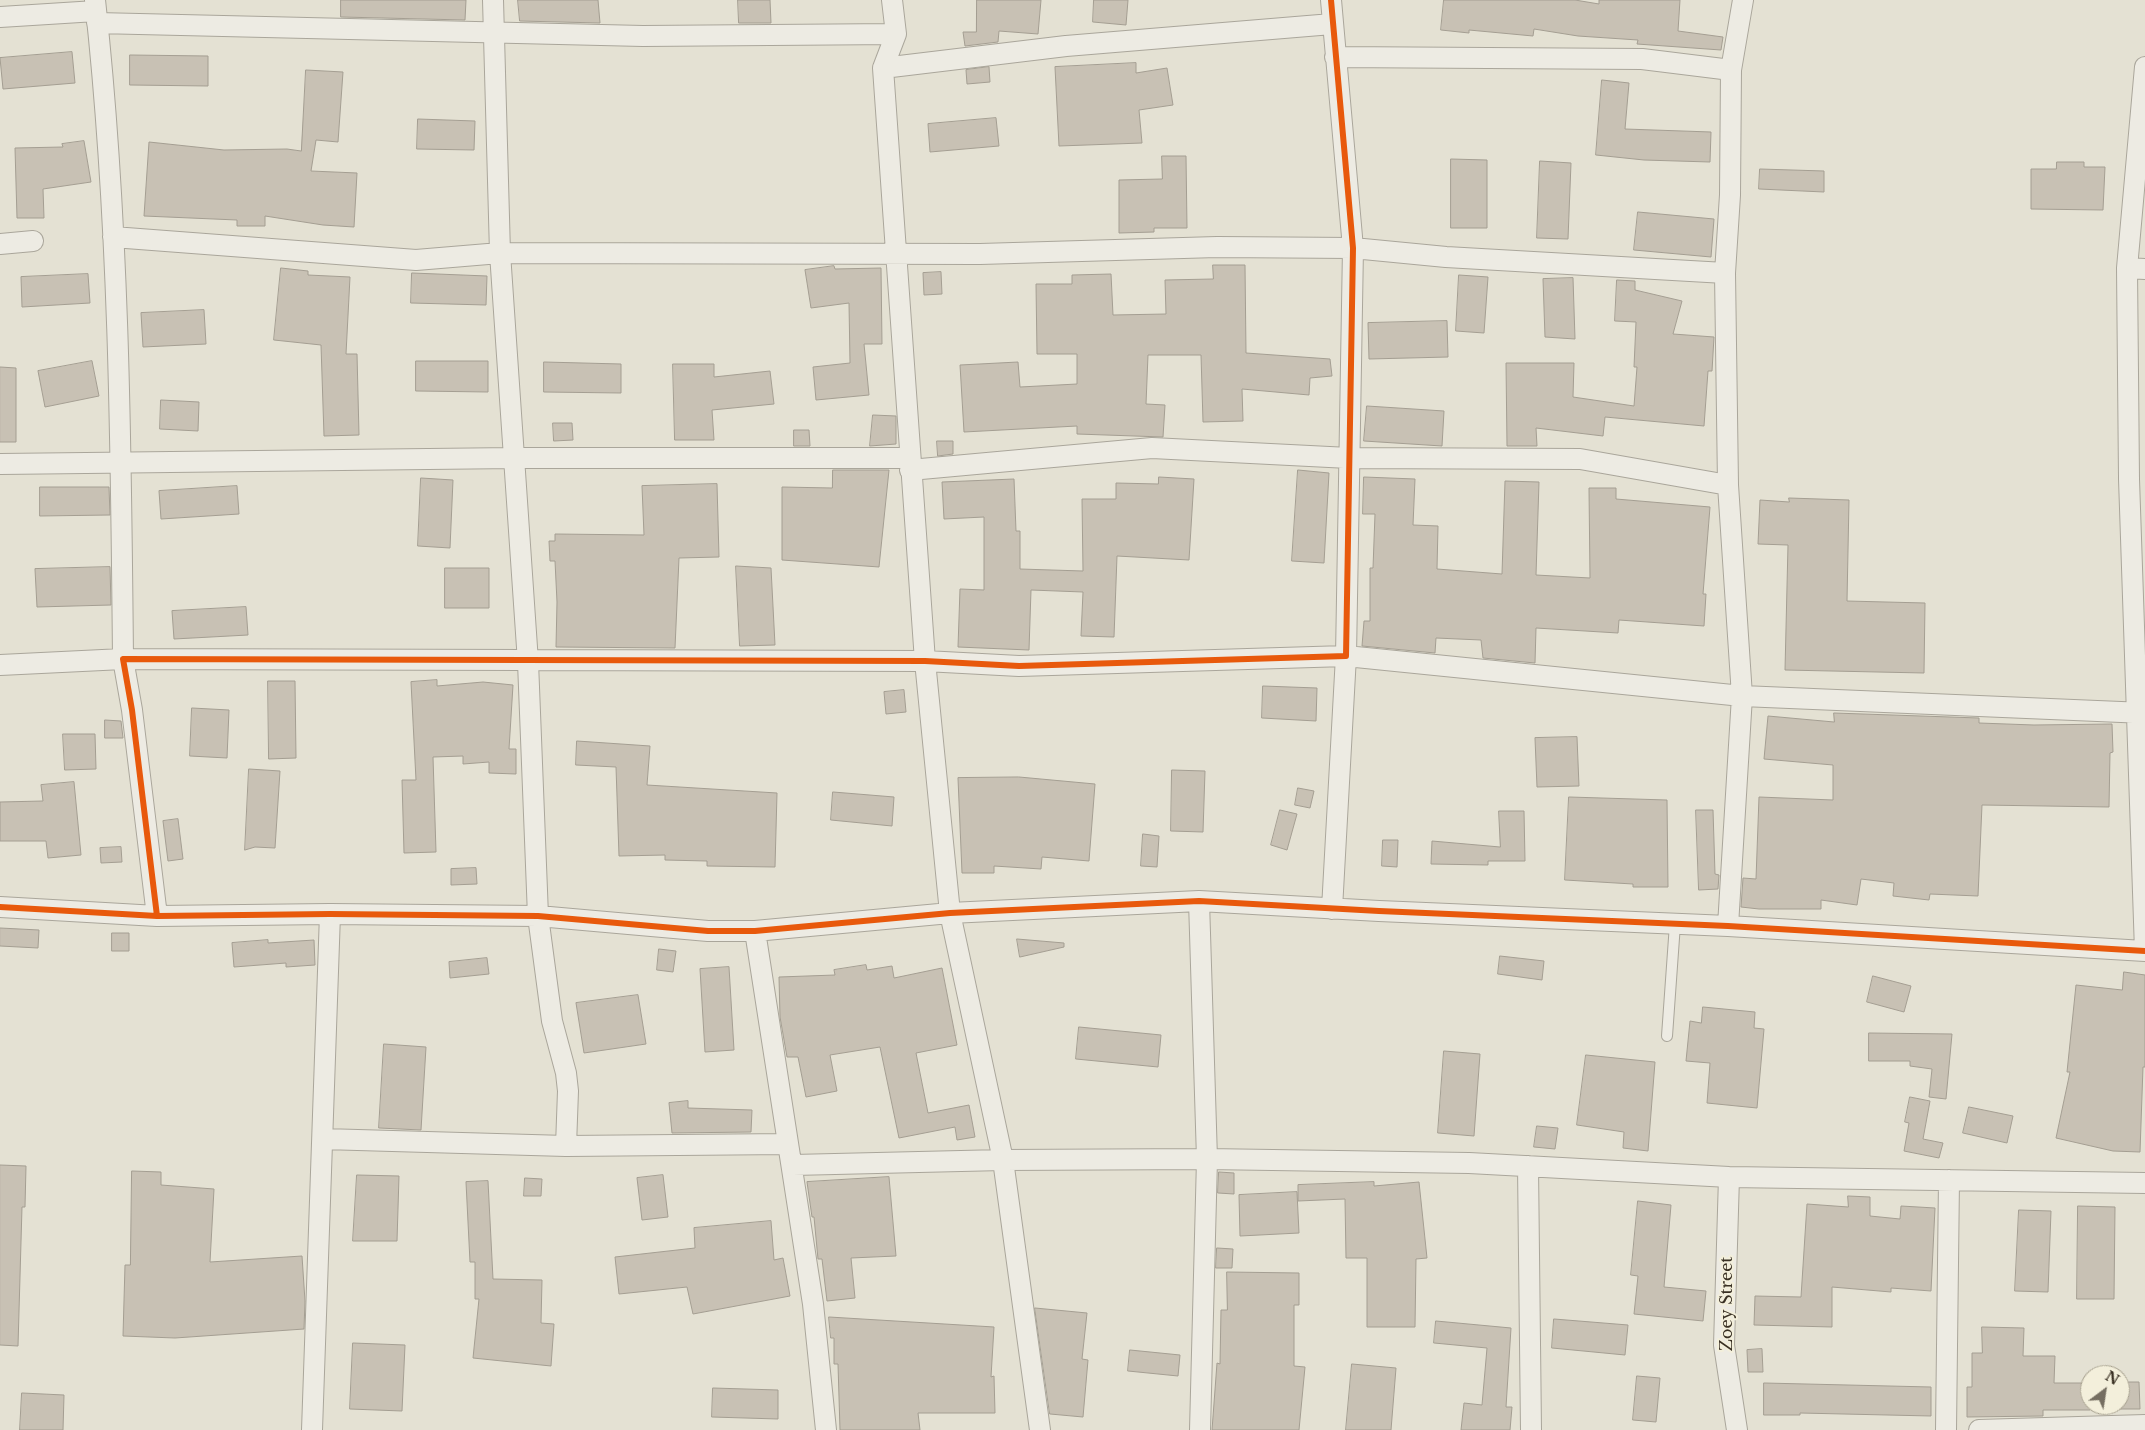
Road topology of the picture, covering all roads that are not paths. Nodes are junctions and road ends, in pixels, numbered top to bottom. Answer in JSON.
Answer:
{"nodes":[{"id":1,"x":493,"y":0,"type":"edge"},
{"id":2,"x":892,"y":0,"type":"edge"},
{"id":3,"x":1331,"y":0,"type":"edge"},
{"id":4,"x":1743,"y":0,"type":"edge"},
{"id":5,"x":96,"y":11,"type":"edge"},
{"id":6,"x":0,"y":17,"type":"edge"},
{"id":7,"x":1332,"y":24,"type":"junction"},
{"id":8,"x":495,"y":32,"type":"junction"},
{"id":9,"x":896,"y":34,"type":"junction"},
{"id":10,"x":1335,"y":57,"type":"junction"},
{"id":11,"x":883,"y":68,"type":"junction"},
{"id":12,"x":2145,"y":68,"type":"edge"},
{"id":13,"x":1731,"y":70,"type":"junction"},
{"id":14,"x":113,"y":237,"type":"junction"},
{"id":15,"x":33,"y":241,"type":"dead end"},
{"id":16,"x":0,"y":244,"type":"edge"},
{"id":17,"x":1354,"y":248,"type":"junction"},
{"id":18,"x":500,"y":253,"type":"junction"},
{"id":19,"x":896,"y":253,"type":"junction"},
{"id":20,"x":2136,"y":269,"type":"edge"},
{"id":21,"x":1725,"y":273,"type":"junction"},
{"id":22,"x":514,"y":458,"type":"junction"},
{"id":23,"x":1349,"y":458,"type":"junction"},
{"id":24,"x":122,"y":462,"type":"junction"},
{"id":25,"x":0,"y":464,"type":"edge"},
{"id":26,"x":910,"y":464,"type":"junction"},
{"id":27,"x":2137,"y":479,"type":"edge"},
{"id":28,"x":1728,"y":485,"type":"junction"},
{"id":29,"x":1346,"y":656,"type":"junction"},
{"id":30,"x":123,"y":659,"type":"junction"},
{"id":31,"x":925,"y":661,"type":"junction"},
{"id":32,"x":528,"y":662,"type":"junction"},
{"id":33,"x":0,"y":665,"type":"edge"},
{"id":34,"x":1742,"y":696,"type":"junction"},
{"id":35,"x":2140,"y":713,"type":"edge"},
{"id":36,"x":1198,"y":901,"type":"junction"},
{"id":37,"x":0,"y":907,"type":"edge"},
{"id":38,"x":1332,"y":909,"type":"junction"},
{"id":39,"x":330,"y":914,"type":"junction"},
{"id":40,"x":950,"y":914,"type":"junction"},
{"id":41,"x":158,"y":916,"type":"junction"},
{"id":42,"x":538,"y":916,"type":"junction"},
{"id":43,"x":1675,"y":924,"type":"junction"},
{"id":44,"x":1728,"y":926,"type":"junction"},
{"id":45,"x":755,"y":931,"type":"junction"},
{"id":46,"x":2145,"y":951,"type":"edge"},
{"id":47,"x":1667,"y":1036,"type":"dead end"},
{"id":48,"x":323,"y":1139,"type":"junction"},
{"id":49,"x":788,"y":1144,"type":"junction"},
{"id":50,"x":566,"y":1146,"type":"junction"},
{"id":51,"x":1207,"y":1159,"type":"junction"},
{"id":52,"x":1003,"y":1160,"type":"junction"},
{"id":53,"x":793,"y":1166,"type":"junction"},
{"id":54,"x":1528,"y":1166,"type":"junction"},
{"id":55,"x":1729,"y":1177,"type":"junction"},
{"id":56,"x":1949,"y":1180,"type":"junction"},
{"id":57,"x":2145,"y":1183,"type":"edge"},
{"id":58,"x":2145,"y":1425,"type":"edge"},
{"id":59,"x":312,"y":1430,"type":"edge"},
{"id":60,"x":826,"y":1430,"type":"edge"},
{"id":61,"x":1040,"y":1430,"type":"edge"},
{"id":62,"x":1200,"y":1430,"type":"edge"},
{"id":63,"x":1531,"y":1430,"type":"edge"},
{"id":64,"x":1738,"y":1430,"type":"edge"},
{"id":65,"x":1946,"y":1430,"type":"edge"},
{"id":66,"x":1979,"y":1430,"type":"edge"}],
"edges":[{"from":1,"to":8,"type":"street"},
{"from":2,"to":9,"type":"street"},
{"from":3,"to":7,"type":"street"},
{"from":4,"to":13,"type":"street"},
{"from":5,"to":6,"type":"street"},
{"from":5,"to":8,"type":"street"},
{"from":5,"to":14,"type":"street"},
{"from":7,"to":10,"type":"street"},
{"from":7,"to":11,"type":"street"},
{"from":8,"to":9,"type":"street"},
{"from":8,"to":18,"type":"street"},
{"from":9,"to":11,"type":"street"},
{"from":10,"to":13,"type":"street"},
{"from":10,"to":17,"type":"street"},
{"from":11,"to":19,"type":"street"},
{"from":12,"to":20,"type":"street"},
{"from":13,"to":21,"type":"street"},
{"from":14,"to":18,"type":"street"},
{"from":14,"to":24,"type":"street"},
{"from":15,"to":16,"type":"street"},
{"from":17,"to":19,"type":"street"},
{"from":17,"to":21,"type":"street"},
{"from":17,"to":23,"type":"street"},
{"from":18,"to":19,"type":"street"},
{"from":18,"to":22,"type":"street"},
{"from":19,"to":26,"type":"street"},
{"from":20,"to":27,"type":"street"},
{"from":21,"to":28,"type":"street"},
{"from":22,"to":24,"type":"street"},
{"from":22,"to":26,"type":"street"},
{"from":22,"to":32,"type":"street"},
{"from":23,"to":26,"type":"street"},
{"from":23,"to":28,"type":"street"},
{"from":23,"to":29,"type":"street"},
{"from":24,"to":25,"type":"street"},
{"from":24,"to":30,"type":"street"},
{"from":26,"to":31,"type":"street"},
{"from":27,"to":35,"type":"street"},
{"from":28,"to":34,"type":"street"},
{"from":29,"to":31,"type":"street"},
{"from":29,"to":34,"type":"street"},
{"from":29,"to":38,"type":"street"},
{"from":30,"to":32,"type":"street"},
{"from":30,"to":33,"type":"street"},
{"from":30,"to":41,"type":"street"},
{"from":31,"to":32,"type":"street"},
{"from":31,"to":40,"type":"street"},
{"from":32,"to":42,"type":"street"},
{"from":34,"to":35,"type":"street"},
{"from":34,"to":44,"type":"street"},
{"from":35,"to":46,"type":"street"},
{"from":36,"to":38,"type":"street"},
{"from":36,"to":40,"type":"street"},
{"from":36,"to":51,"type":"street"},
{"from":37,"to":41,"type":"street"},
{"from":38,"to":43,"type":"street"},
{"from":39,"to":41,"type":"street"},
{"from":39,"to":42,"type":"street"},
{"from":39,"to":48,"type":"street"},
{"from":40,"to":45,"type":"street"},
{"from":40,"to":52,"type":"street"},
{"from":42,"to":45,"type":"street"},
{"from":42,"to":50,"type":"street"},
{"from":43,"to":44,"type":"street"},
{"from":43,"to":47,"type":"lane"},
{"from":44,"to":46,"type":"street"},
{"from":45,"to":49,"type":"street"},
{"from":48,"to":50,"type":"street"},
{"from":48,"to":59,"type":"street"},
{"from":49,"to":50,"type":"street"},
{"from":49,"to":53,"type":"street"},
{"from":51,"to":52,"type":"street"},
{"from":51,"to":54,"type":"street"},
{"from":51,"to":62,"type":"street"},
{"from":52,"to":53,"type":"street"},
{"from":52,"to":61,"type":"street"},
{"from":53,"to":60,"type":"street"},
{"from":54,"to":55,"type":"street"},
{"from":54,"to":63,"type":"street"},
{"from":55,"to":56,"type":"street"},
{"from":55,"to":64,"type":"street","name":"Zoey Street"},
{"from":56,"to":57,"type":"street"},
{"from":56,"to":65,"type":"street"},
{"from":58,"to":66,"type":"street"}]}
